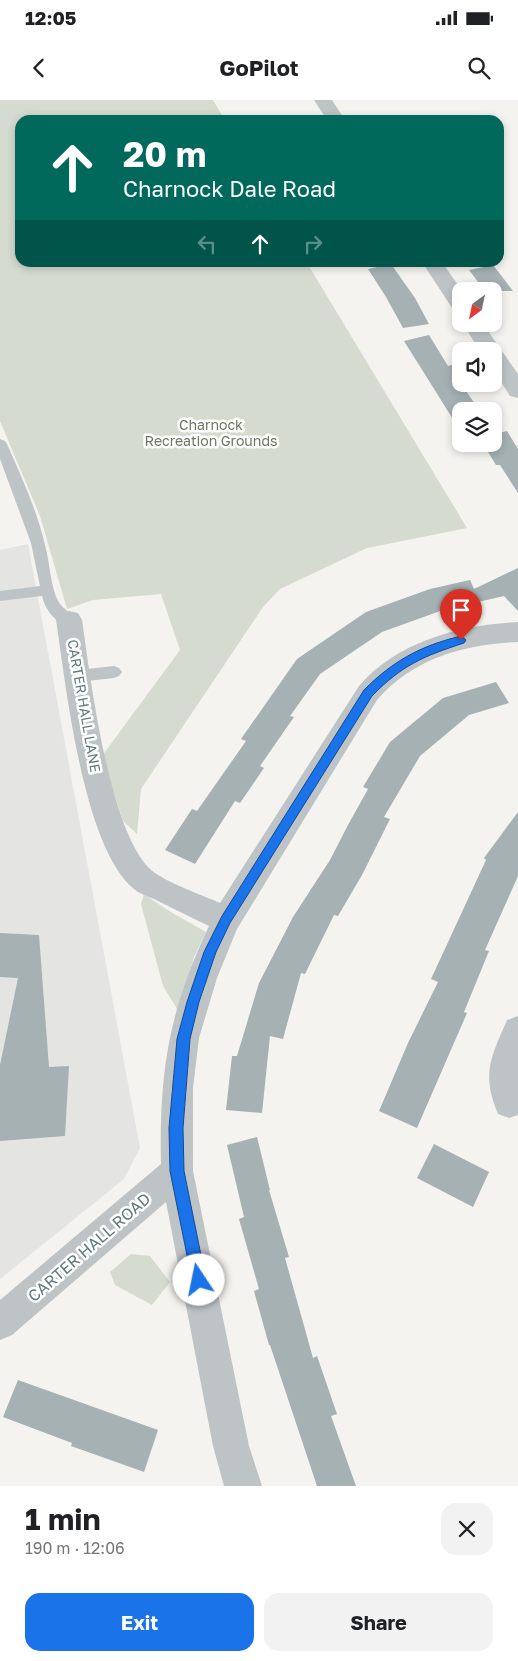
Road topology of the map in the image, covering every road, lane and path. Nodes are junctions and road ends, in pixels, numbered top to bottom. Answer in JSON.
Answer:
{"nodes":[{"id":1,"x":323,"y":100,"type":"edge"},
{"id":2,"x":333,"y":115,"type":"edge"},
{"id":3,"x":435,"y":267,"type":"edge"},
{"id":4,"x":452,"y":292,"type":"edge"},
{"id":5,"x":502,"y":367,"type":"edge"},
{"id":6,"x":518,"y":391,"type":"edge"},
{"id":7,"x":0,"y":444,"type":"edge"},
{"id":8,"x":48,"y":590,"type":"junction"},
{"id":9,"x":0,"y":596,"type":"edge"},
{"id":10,"x":69,"y":620,"type":"joint"},
{"id":11,"x":518,"y":632,"type":"edge"},
{"id":12,"x":114,"y":672,"type":"dead end"},
{"id":13,"x":78,"y":676,"type":"junction"},
{"id":14,"x":226,"y":920,"type":"junction"},
{"id":15,"x":518,"y":1030,"type":"edge"},
{"id":16,"x":509,"y":1103,"type":"dead end"},
{"id":17,"x":177,"y":1171,"type":"junction"},
{"id":18,"x":0,"y":1323,"type":"edge"},
{"id":19,"x":243,"y":1486,"type":"edge"}],
"edges":[{"from":1,"to":2,"type":"street"},
{"from":3,"to":4,"type":"street"},
{"from":5,"to":6,"type":"street"},
{"from":7,"to":8,"type":"lane","name":"CARTER HALL LANE"},
{"from":8,"to":9,"type":"lane"},
{"from":8,"to":10,"type":"lane","name":"CARTER HALL LANE"},
{"from":10,"to":13,"type":"street","name":"CARTER HALL LANE"},
{"from":11,"to":14,"type":"street"},
{"from":12,"to":13,"type":"lane"},
{"from":13,"to":14,"type":"street","name":"CARTER HALL LANE"},
{"from":14,"to":17,"type":"street"},
{"from":15,"to":16,"type":"street"},
{"from":17,"to":18,"type":"street","name":"CARTER HALL ROAD"},
{"from":17,"to":19,"type":"street"}]}
